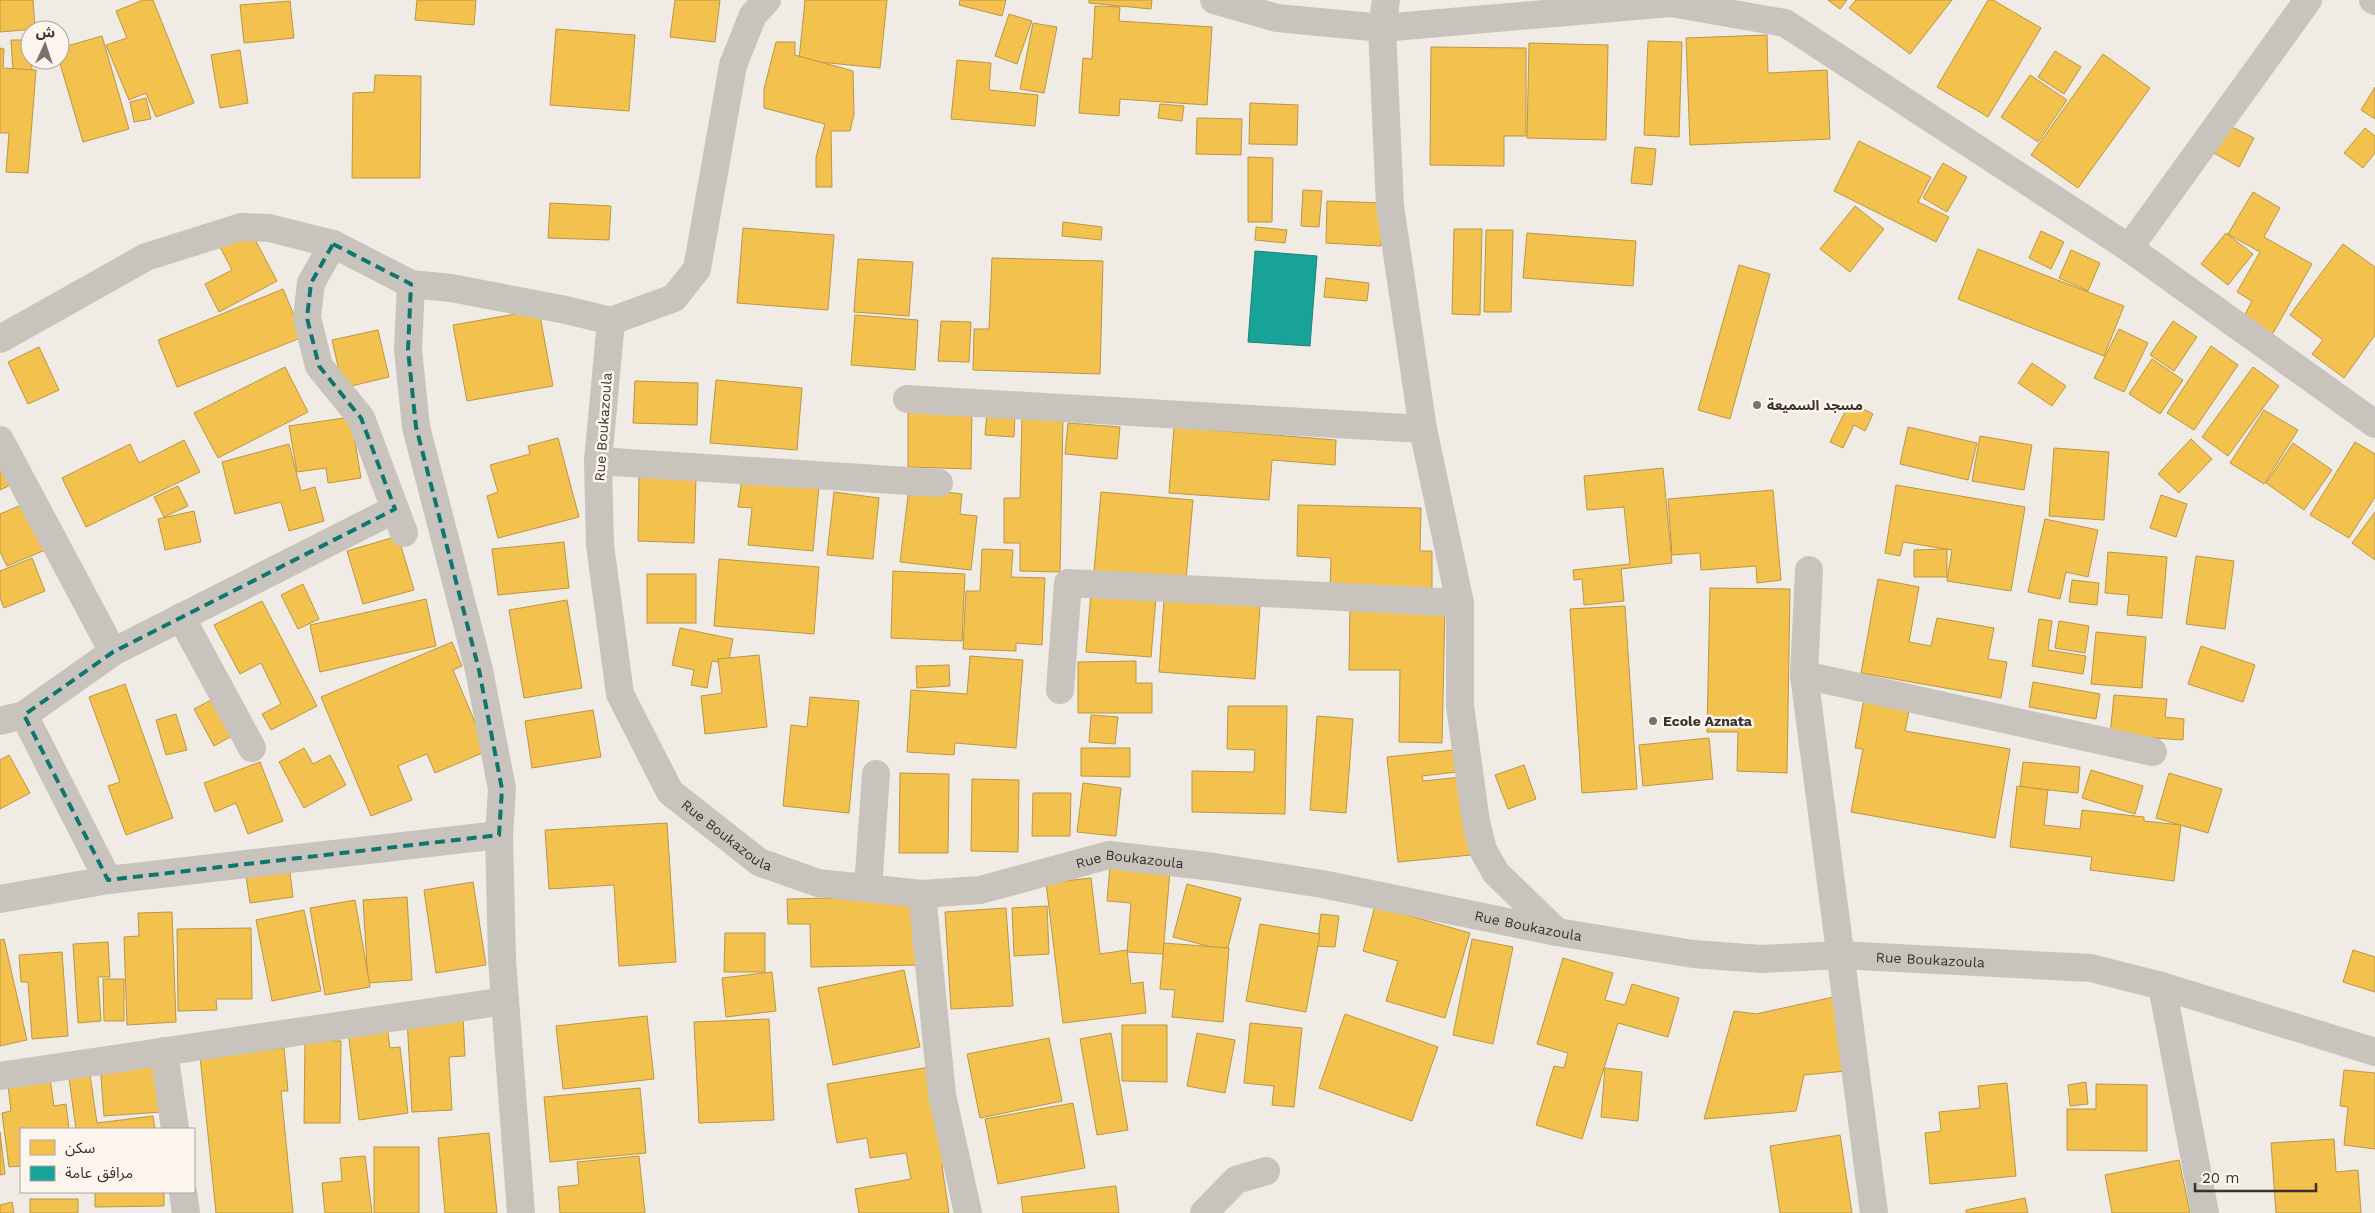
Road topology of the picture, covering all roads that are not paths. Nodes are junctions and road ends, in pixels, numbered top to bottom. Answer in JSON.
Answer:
{"nodes":[{"id":1,"x":767,"y":0,"type":"edge"},
{"id":2,"x":1214,"y":0,"type":"edge"},
{"id":3,"x":1386,"y":0,"type":"edge"},
{"id":4,"x":2308,"y":0,"type":"edge"},
{"id":5,"x":1671,"y":1,"type":"edge"},
{"id":6,"x":1382,"y":28,"type":"junction"},
{"id":7,"x":333,"y":244,"type":"junction"},
{"id":8,"x":2129,"y":248,"type":"junction"},
{"id":9,"x":411,"y":284,"type":"junction"},
{"id":10,"x":611,"y":321,"type":"junction"},
{"id":11,"x":0,"y":339,"type":"edge"},
{"id":12,"x":907,"y":399,"type":"dead end"},
{"id":13,"x":2375,"y":424,"type":"edge"},
{"id":14,"x":1423,"y":429,"type":"junction"},
{"id":15,"x":0,"y":440,"type":"edge"},
{"id":16,"x":598,"y":461,"type":"junction"},
{"id":17,"x":939,"y":483,"type":"dead end"},
{"id":18,"x":1809,"y":570,"type":"dead end"},
{"id":19,"x":1460,"y":603,"type":"junction"},
{"id":20,"x":181,"y":617,"type":"junction"},
{"id":21,"x":113,"y":652,"type":"junction"},
{"id":22,"x":1804,"y":675,"type":"junction"},
{"id":23,"x":1060,"y":690,"type":"dead end"},
{"id":24,"x":12,"y":718,"type":"edge"},
{"id":25,"x":252,"y":748,"type":"dead end"},
{"id":26,"x":2153,"y":752,"type":"dead end"},
{"id":27,"x":876,"y":774,"type":"dead end"},
{"id":28,"x":499,"y":835,"type":"junction"},
{"id":29,"x":108,"y":880,"type":"junction"},
{"id":30,"x":868,"y":888,"type":"junction"},
{"id":31,"x":922,"y":894,"type":"junction"},
{"id":32,"x":0,"y":899,"type":"edge"},
{"id":33,"x":1557,"y":932,"type":"junction"},
{"id":34,"x":1839,"y":955,"type":"junction"},
{"id":35,"x":2162,"y":986,"type":"junction"},
{"id":36,"x":505,"y":1001,"type":"junction"},
{"id":37,"x":164,"y":1051,"type":"junction"},
{"id":38,"x":2375,"y":1052,"type":"edge"},
{"id":39,"x":0,"y":1076,"type":"edge"},
{"id":40,"x":175,"y":1128,"type":"edge"},
{"id":41,"x":1266,"y":1171,"type":"dead end"},
{"id":42,"x":184,"y":1193,"type":"edge"},
{"id":43,"x":186,"y":1213,"type":"edge"},
{"id":44,"x":521,"y":1213,"type":"edge"},
{"id":45,"x":968,"y":1213,"type":"edge"},
{"id":46,"x":1204,"y":1213,"type":"edge"},
{"id":47,"x":1874,"y":1213,"type":"edge"},
{"id":48,"x":2206,"y":1213,"type":"edge"}],
"edges":[{"from":1,"to":10,"type":"street"},
{"from":2,"to":6,"type":"street"},
{"from":3,"to":6,"type":"street"},
{"from":4,"to":8,"type":"street"},
{"from":5,"to":6,"type":"street"},
{"from":5,"to":8,"type":"street"},
{"from":6,"to":14,"type":"street"},
{"from":7,"to":9,"type":"street"},
{"from":7,"to":11,"type":"street"},
{"from":7,"to":20,"type":"street"},
{"from":8,"to":13,"type":"street"},
{"from":9,"to":10,"type":"street"},
{"from":9,"to":28,"type":"street"},
{"from":10,"to":16,"type":"street","name":"Rue Boukazoula"},
{"from":12,"to":14,"type":"street"},
{"from":14,"to":19,"type":"street"},
{"from":15,"to":21,"type":"street"},
{"from":16,"to":17,"type":"street"},
{"from":16,"to":30,"type":"street","name":"Rue Boukazoula"},
{"from":18,"to":22,"type":"street"},
{"from":19,"to":23,"type":"street"},
{"from":19,"to":33,"type":"street"},
{"from":20,"to":21,"type":"street"},
{"from":20,"to":25,"type":"street"},
{"from":21,"to":24,"type":"street"},
{"from":22,"to":26,"type":"street"},
{"from":22,"to":34,"type":"street"},
{"from":24,"to":29,"type":"street"},
{"from":27,"to":30,"type":"street"},
{"from":28,"to":29,"type":"street"},
{"from":28,"to":36,"type":"street"},
{"from":29,"to":32,"type":"street"},
{"from":30,"to":31,"type":"street","name":"Rue Boukazoula"},
{"from":31,"to":33,"type":"street","name":"Rue Boukazoula"},
{"from":31,"to":45,"type":"street"},
{"from":33,"to":34,"type":"street","name":"Rue Boukazoula"},
{"from":34,"to":35,"type":"street","name":"Rue Boukazoula"},
{"from":34,"to":47,"type":"street"},
{"from":35,"to":38,"type":"street","name":"Rue Boukazoula"},
{"from":35,"to":48,"type":"street"},
{"from":36,"to":37,"type":"street"},
{"from":36,"to":44,"type":"street"},
{"from":37,"to":39,"type":"street"},
{"from":37,"to":40,"type":"street"},
{"from":41,"to":46,"type":"street"},
{"from":42,"to":43,"type":"street"}]}
